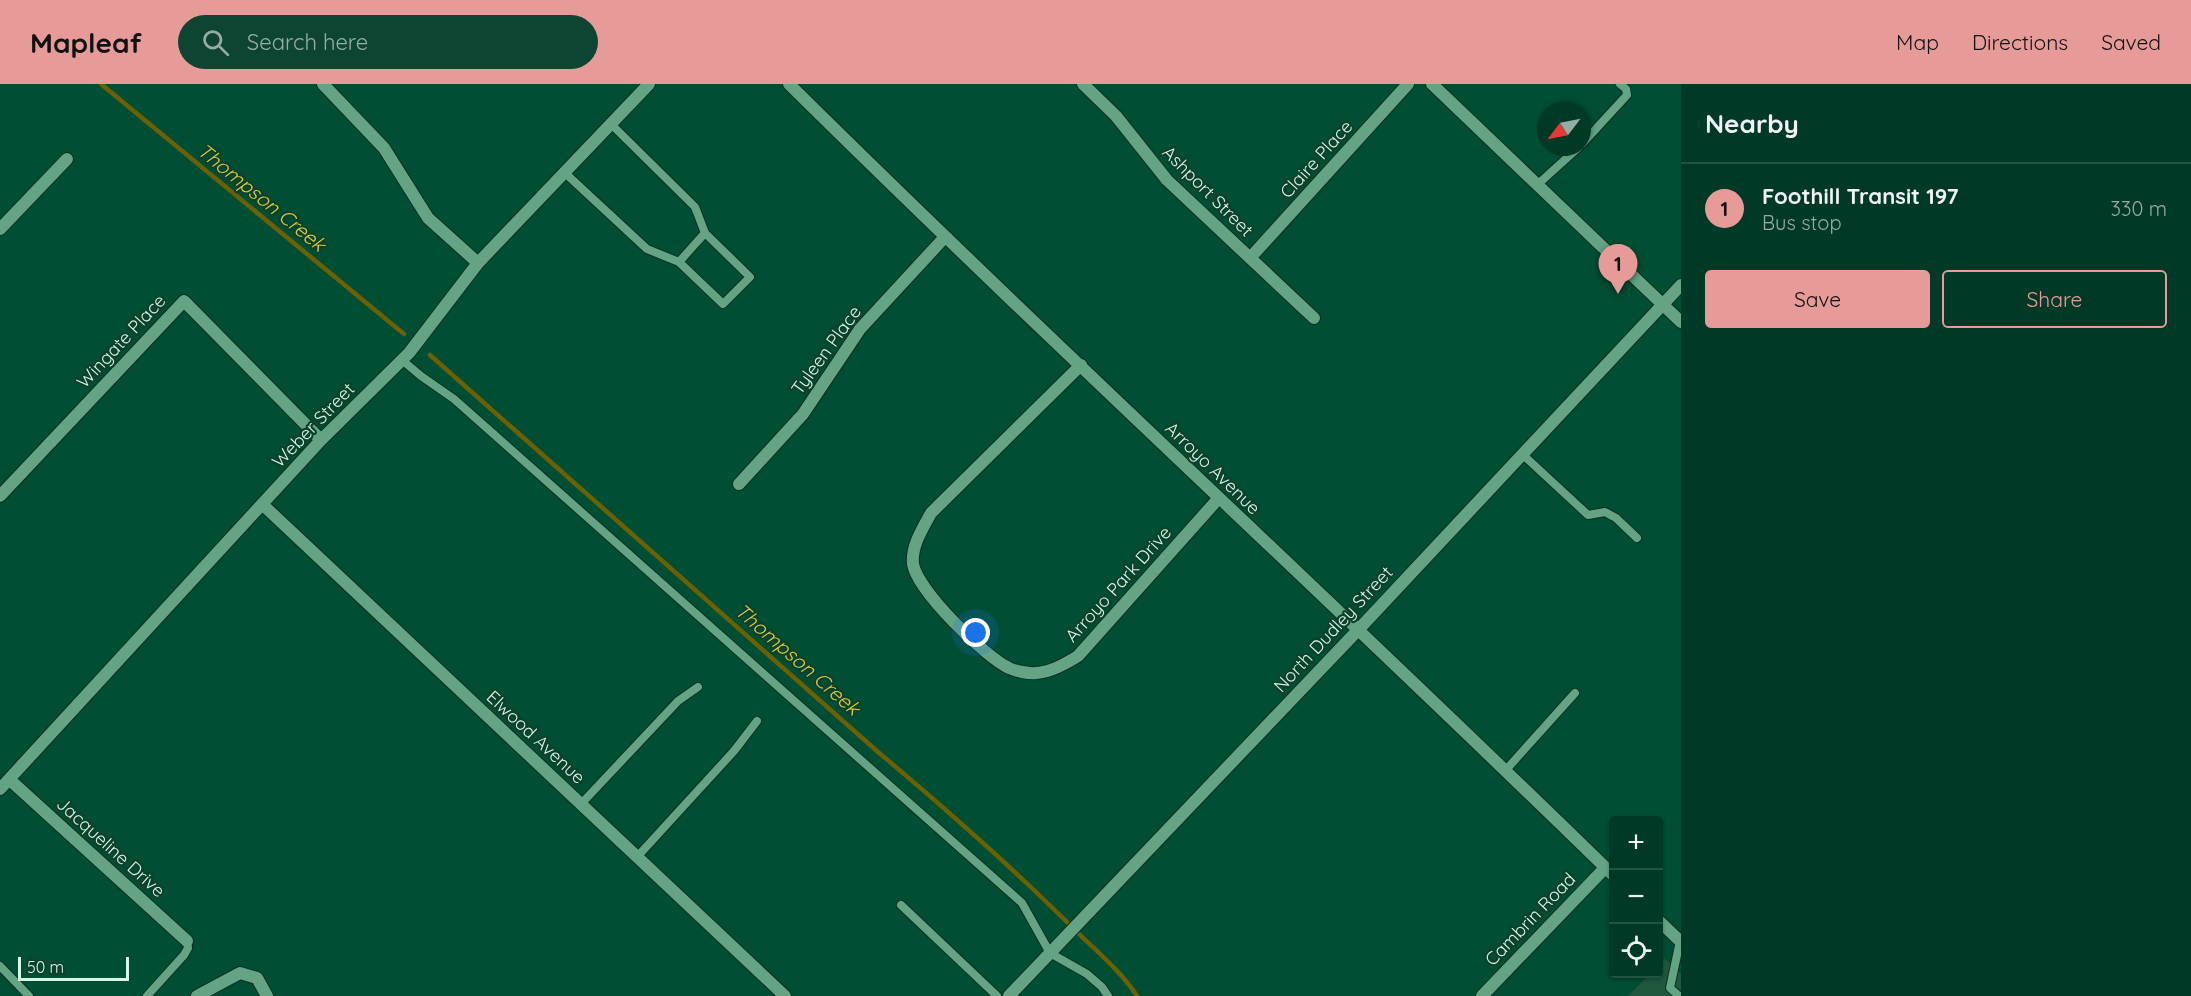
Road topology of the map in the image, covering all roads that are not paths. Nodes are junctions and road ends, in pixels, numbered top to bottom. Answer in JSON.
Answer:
{"nodes":[{"id":1,"x":322,"y":84,"type":"edge"},
{"id":2,"x":649,"y":84,"type":"edge"},
{"id":3,"x":789,"y":84,"type":"edge"},
{"id":4,"x":1083,"y":84,"type":"edge"},
{"id":5,"x":1408,"y":84,"type":"edge"},
{"id":6,"x":1432,"y":84,"type":"edge"},
{"id":7,"x":1620,"y":84,"type":"edge"},
{"id":8,"x":610,"y":124,"type":"junction"},
{"id":9,"x":1591,"y":135,"type":"edge"},
{"id":10,"x":1570,"y":156,"type":"edge"},
{"id":11,"x":67,"y":159,"type":"dead end"},
{"id":12,"x":564,"y":173,"type":"junction"},
{"id":13,"x":1537,"y":185,"type":"junction"},
{"id":14,"x":0,"y":229,"type":"edge"},
{"id":15,"x":705,"y":233,"type":"junction"},
{"id":16,"x":944,"y":237,"type":"junction"},
{"id":17,"x":1250,"y":258,"type":"junction"},
{"id":18,"x":679,"y":262,"type":"junction"},
{"id":19,"x":478,"y":263,"type":"junction"},
{"id":20,"x":1681,"y":285,"type":"edge"},
{"id":21,"x":1662,"y":304,"type":"junction"},
{"id":22,"x":1314,"y":318,"type":"dead end"},
{"id":23,"x":1681,"y":322,"type":"edge"},
{"id":24,"x":402,"y":360,"type":"junction"},
{"id":25,"x":1081,"y":365,"type":"junction"},
{"id":26,"x":321,"y":440,"type":"junction"},
{"id":27,"x":1522,"y":454,"type":"junction"},
{"id":28,"x":739,"y":484,"type":"dead end"},
{"id":29,"x":0,"y":496,"type":"edge"},
{"id":30,"x":1218,"y":499,"type":"junction"},
{"id":31,"x":262,"y":504,"type":"junction"},
{"id":32,"x":1637,"y":538,"type":"dead end"},
{"id":33,"x":1359,"y":629,"type":"junction"},
{"id":34,"x":698,"y":687,"type":"dead end"},
{"id":35,"x":1575,"y":693,"type":"dead end"},
{"id":36,"x":757,"y":721,"type":"dead end"},
{"id":37,"x":1505,"y":771,"type":"junction"},
{"id":38,"x":10,"y":780,"type":"junction"},
{"id":39,"x":0,"y":789,"type":"edge"},
{"id":40,"x":581,"y":804,"type":"junction"},
{"id":41,"x":637,"y":857,"type":"junction"},
{"id":42,"x":1609,"y":872,"type":"edge"},
{"id":43,"x":900,"y":905,"type":"dead end"},
{"id":44,"x":1663,"y":924,"type":"edge"},
{"id":45,"x":187,"y":941,"type":"joint"},
{"id":46,"x":1680,"y":942,"type":"edge"},
{"id":47,"x":1050,"y":952,"type":"junction"},
{"id":48,"x":0,"y":966,"type":"edge"},
{"id":49,"x":29,"y":996,"type":"edge"},
{"id":50,"x":147,"y":996,"type":"edge"},
{"id":51,"x":197,"y":996,"type":"edge"},
{"id":52,"x":267,"y":996,"type":"edge"},
{"id":53,"x":785,"y":996,"type":"edge"},
{"id":54,"x":997,"y":996,"type":"edge"},
{"id":55,"x":1009,"y":996,"type":"edge"},
{"id":56,"x":1108,"y":996,"type":"edge"},
{"id":57,"x":1482,"y":996,"type":"edge"},
{"id":58,"x":1678,"y":996,"type":"edge"}],
"edges":[{"from":1,"to":19,"type":"street"},
{"from":2,"to":8,"type":"street","name":"Weber Street"},
{"from":3,"to":16,"type":"street","name":"Arroyo Avenue"},
{"from":4,"to":17,"type":"street","name":"Ashport Street"},
{"from":5,"to":17,"type":"street","name":"Claire Place"},
{"from":6,"to":13,"type":"street"},
{"from":7,"to":9,"type":"lane"},
{"from":8,"to":12,"type":"street","name":"Weber Street"},
{"from":8,"to":15,"type":"lane"},
{"from":10,"to":13,"type":"lane"},
{"from":11,"to":14,"type":"street"},
{"from":12,"to":18,"type":"lane"},
{"from":12,"to":19,"type":"street","name":"Weber Street"},
{"from":13,"to":21,"type":"street"},
{"from":15,"to":18,"type":"lane"},
{"from":15,"to":18,"type":"lane"},
{"from":16,"to":25,"type":"street","name":"Arroyo Avenue"},
{"from":16,"to":28,"type":"street","name":"Tyleen Place"},
{"from":17,"to":22,"type":"street","name":"Ashport Street"},
{"from":19,"to":24,"type":"street","name":"Weber Street"},
{"from":20,"to":21,"type":"street","name":"North Dudley Street"},
{"from":21,"to":23,"type":"street"},
{"from":21,"to":27,"type":"street","name":"North Dudley Street"},
{"from":24,"to":26,"type":"street","name":"Weber Street"},
{"from":24,"to":47,"type":"lane"},
{"from":25,"to":30,"type":"street","name":"Arroyo Avenue"},
{"from":25,"to":30,"type":"street","name":"Arroyo Park Drive"},
{"from":26,"to":29,"type":"street","name":"Wingate Place"},
{"from":26,"to":31,"type":"street","name":"Weber Street"},
{"from":27,"to":32,"type":"lane"},
{"from":27,"to":33,"type":"street","name":"North Dudley Street"},
{"from":30,"to":33,"type":"street","name":"Arroyo Avenue"},
{"from":31,"to":38,"type":"street","name":"Weber Street"},
{"from":31,"to":40,"type":"street","name":"Elwood Avenue"},
{"from":33,"to":37,"type":"street","name":"Arroyo Avenue"},
{"from":33,"to":47,"type":"street","name":"North Dudley Street"},
{"from":34,"to":40,"type":"lane"},
{"from":35,"to":37,"type":"lane"},
{"from":36,"to":41,"type":"lane"},
{"from":37,"to":42,"type":"street","name":"Arroyo Avenue"},
{"from":38,"to":39,"type":"street","name":"Weber Street"},
{"from":38,"to":45,"type":"street","name":"Jacqueline Drive"},
{"from":40,"to":41,"type":"street","name":"Elwood Avenue"},
{"from":41,"to":53,"type":"street","name":"Elwood Avenue"},
{"from":42,"to":57,"type":"street","name":"Cambrin Road"},
{"from":43,"to":54,"type":"lane"},
{"from":44,"to":46,"type":"street"},
{"from":45,"to":50,"type":"lane"},
{"from":46,"to":58,"type":"lane"},
{"from":47,"to":55,"type":"street","name":"North Dudley Street"},
{"from":47,"to":56,"type":"lane"},
{"from":48,"to":49,"type":"lane"},
{"from":51,"to":52,"type":"street"}]}
